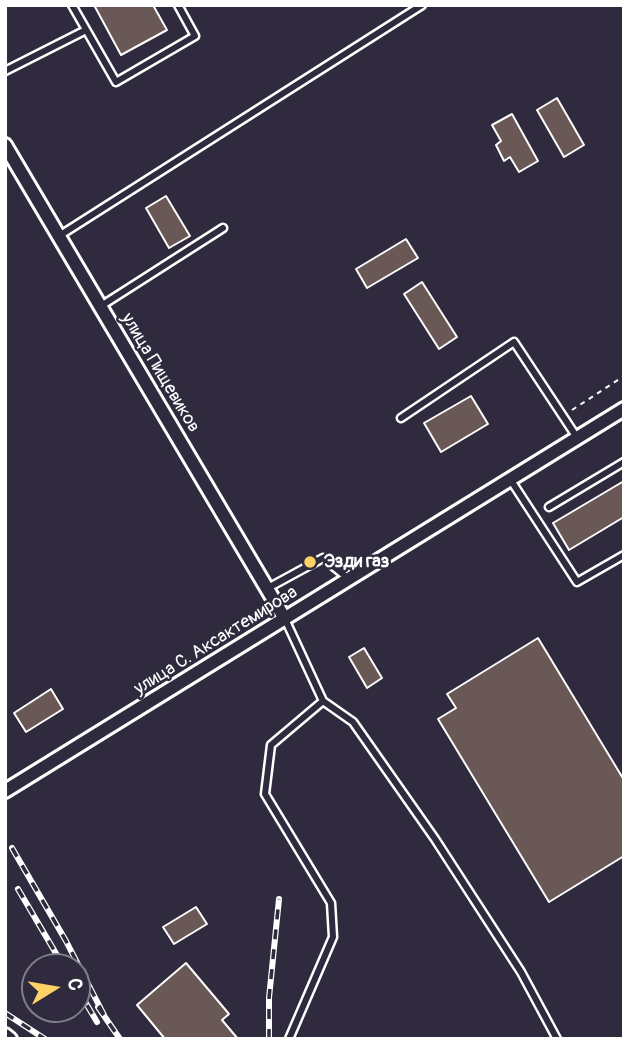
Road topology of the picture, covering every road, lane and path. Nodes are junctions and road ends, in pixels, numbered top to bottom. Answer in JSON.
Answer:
{"nodes":[{"id":1,"x":72,"y":5,"type":"edge"},
{"id":2,"x":178,"y":5,"type":"edge"},
{"id":3,"x":422,"y":5,"type":"edge"},
{"id":4,"x":86,"y":30,"type":"junction"},
{"id":5,"x":5,"y":71,"type":"edge"},
{"id":6,"x":5,"y":145,"type":"edge"},
{"id":7,"x":223,"y":228,"type":"dead end"},
{"id":8,"x":59,"y":236,"type":"junction"},
{"id":9,"x":101,"y":306,"type":"junction"},
{"id":10,"x":624,"y":376,"type":"edge"},
{"id":11,"x":624,"y":409,"type":"edge"},
{"id":12,"x":562,"y":416,"type":"junction"},
{"id":13,"x":401,"y":418,"type":"dead end"},
{"id":14,"x":576,"y":436,"type":"junction"},
{"id":15,"x":624,"y":462,"type":"edge"},
{"id":16,"x":509,"y":478,"type":"junction"},
{"id":17,"x":548,"y":507,"type":"dead end"},
{"id":18,"x":624,"y":555,"type":"edge"},
{"id":19,"x":349,"y":579,"type":"junction"},
{"id":20,"x":267,"y":589,"type":"junction"},
{"id":21,"x":285,"y":619,"type":"junction"},
{"id":22,"x":323,"y":701,"type":"junction"},
{"id":23,"x":5,"y":791,"type":"edge"},
{"id":24,"x":5,"y":1035,"type":"edge"},
{"id":25,"x":10,"y":1039,"type":"edge"},
{"id":26,"x":289,"y":1039,"type":"edge"},
{"id":27,"x":557,"y":1039,"type":"edge"}],
"edges":[{"from":1,"to":4,"type":"lane"},
{"from":2,"to":4,"type":"lane"},
{"from":3,"to":8,"type":"lane"},
{"from":4,"to":5,"type":"lane"},
{"from":6,"to":8,"type":"street","name":"улица Пищевиков"},
{"from":7,"to":9,"type":"lane"},
{"from":8,"to":9,"type":"street","name":"улица Пищевиков"},
{"from":9,"to":20,"type":"street","name":"улица Пищевиков"},
{"from":10,"to":12,"type":"path"},
{"from":11,"to":14,"type":"street","name":"улица С. Аксактемирова"},
{"from":12,"to":13,"type":"lane"},
{"from":12,"to":14,"type":"lane"},
{"from":14,"to":16,"type":"street","name":"улица С. Аксактемирова"},
{"from":15,"to":17,"type":"lane"},
{"from":16,"to":18,"type":"lane"},
{"from":16,"to":19,"type":"street","name":"улица С. Аксактемирова"},
{"from":19,"to":20,"type":"lane"},
{"from":19,"to":21,"type":"street","name":"улица С. Аксактемирова"},
{"from":20,"to":21,"type":"street","name":"улица Пищевиков"},
{"from":21,"to":22,"type":"lane"},
{"from":21,"to":23,"type":"street","name":"улица С. Аксактемирова"},
{"from":22,"to":26,"type":"lane"},
{"from":22,"to":27,"type":"lane"},
{"from":24,"to":25,"type":"street"}]}
